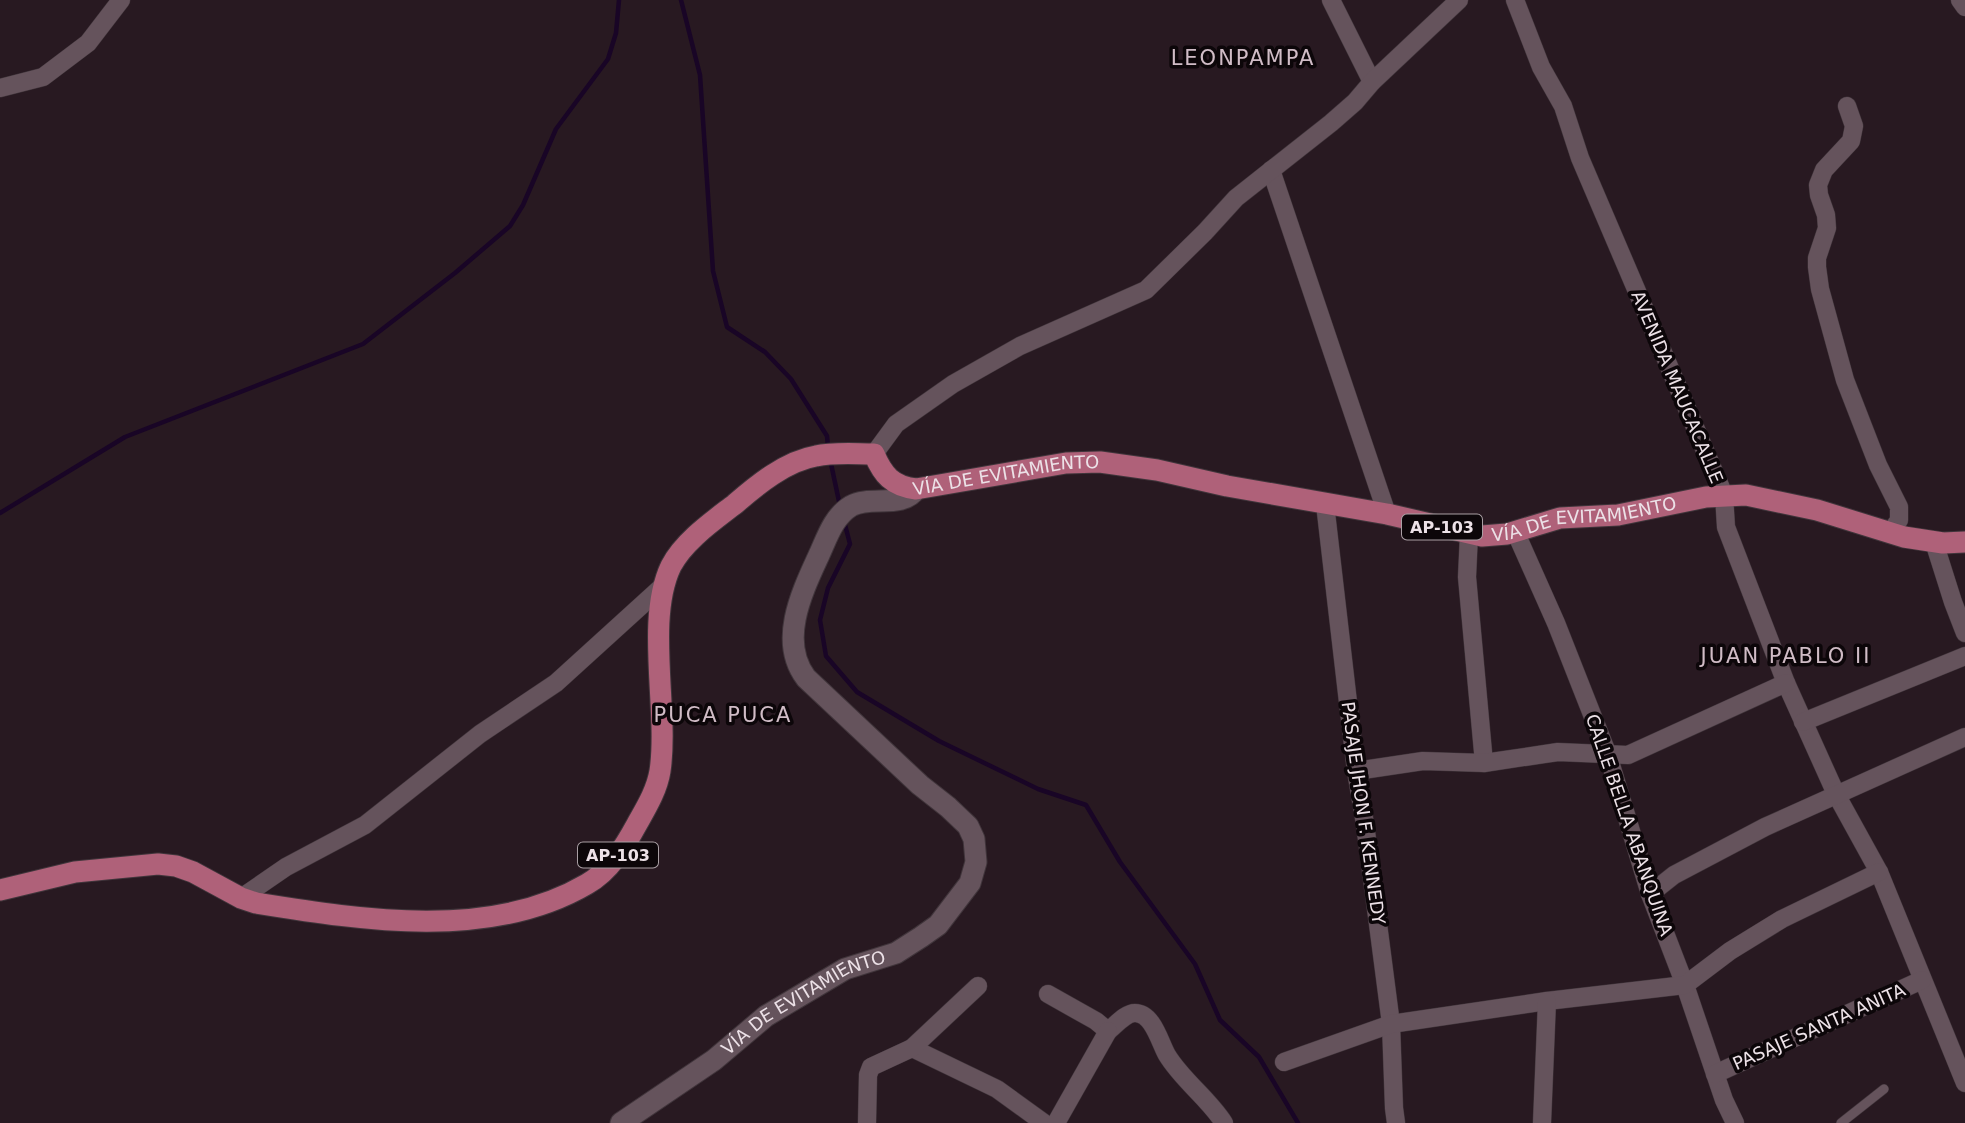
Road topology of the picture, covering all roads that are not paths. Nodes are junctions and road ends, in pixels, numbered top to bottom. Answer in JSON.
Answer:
{"nodes":[{"id":1,"x":121,"y":0,"type":"edge"},
{"id":2,"x":1331,"y":0,"type":"edge"},
{"id":3,"x":1459,"y":0,"type":"edge"},
{"id":4,"x":1515,"y":0,"type":"edge"},
{"id":5,"x":1960,"y":0,"type":"edge"},
{"id":6,"x":1965,"y":7,"type":"edge"},
{"id":7,"x":1371,"y":82,"type":"junction"},
{"id":8,"x":0,"y":88,"type":"edge"},
{"id":9,"x":1847,"y":106,"type":"dead end"},
{"id":10,"x":1271,"y":170,"type":"junction"},
{"id":11,"x":874,"y":454,"type":"junction"},
{"id":12,"x":916,"y":489,"type":"junction"},
{"id":13,"x":1724,"y":495,"type":"junction"},
{"id":14,"x":1325,"y":504,"type":"junction"},
{"id":15,"x":1387,"y":514,"type":"junction"},
{"id":16,"x":1515,"y":531,"type":"junction"},
{"id":17,"x":1890,"y":533,"type":"junction"},
{"id":18,"x":1469,"y":534,"type":"junction"},
{"id":19,"x":1934,"y":541,"type":"junction"},
{"id":20,"x":1965,"y":542,"type":"edge"},
{"id":21,"x":666,"y":583,"type":"junction"},
{"id":22,"x":1965,"y":633,"type":"edge"},
{"id":23,"x":1965,"y":656,"type":"edge"},
{"id":24,"x":1786,"y":684,"type":"junction"},
{"id":25,"x":1803,"y":722,"type":"junction"},
{"id":26,"x":1965,"y":737,"type":"edge"},
{"id":27,"x":1608,"y":755,"type":"junction"},
{"id":28,"x":1484,"y":762,"type":"junction"},
{"id":29,"x":1356,"y":771,"type":"junction"},
{"id":30,"x":1836,"y":794,"type":"junction"},
{"id":31,"x":1879,"y":872,"type":"junction"},
{"id":32,"x":0,"y":890,"type":"edge"},
{"id":33,"x":1650,"y":894,"type":"junction"},
{"id":34,"x":241,"y":898,"type":"junction"},
{"id":35,"x":1922,"y":980,"type":"junction"},
{"id":36,"x":1685,"y":985,"type":"junction"},
{"id":37,"x":978,"y":986,"type":"dead end"},
{"id":38,"x":1048,"y":994,"type":"dead end"},
{"id":39,"x":1547,"y":1001,"type":"junction"},
{"id":40,"x":1391,"y":1024,"type":"junction"},
{"id":41,"x":1108,"y":1031,"type":"junction"},
{"id":42,"x":912,"y":1048,"type":"junction"},
{"id":43,"x":1284,"y":1062,"type":"dead end"},
{"id":44,"x":1715,"y":1074,"type":"junction"},
{"id":45,"x":1965,"y":1083,"type":"edge"},
{"id":46,"x":1884,"y":1089,"type":"dead end"},
{"id":47,"x":621,"y":1123,"type":"edge"},
{"id":48,"x":867,"y":1123,"type":"edge"},
{"id":49,"x":1044,"y":1123,"type":"edge"},
{"id":50,"x":1056,"y":1123,"type":"edge"},
{"id":51,"x":1224,"y":1123,"type":"edge"},
{"id":52,"x":1396,"y":1123,"type":"edge"},
{"id":53,"x":1542,"y":1123,"type":"edge"},
{"id":54,"x":1735,"y":1123,"type":"edge"},
{"id":55,"x":1841,"y":1123,"type":"edge"}],
"edges":[{"from":1,"to":8,"type":"street"},
{"from":2,"to":7,"type":"street"},
{"from":3,"to":7,"type":"street"},
{"from":4,"to":13,"type":"street","name":"AVENIDA MAUCACALLE"},
{"from":5,"to":6,"type":"street"},
{"from":7,"to":10,"type":"street"},
{"from":9,"to":17,"type":"street"},
{"from":10,"to":11,"type":"street"},
{"from":10,"to":15,"type":"street"},
{"from":11,"to":12,"type":"main road"},
{"from":11,"to":21,"type":"main road","number":"AP-103"},
{"from":12,"to":14,"type":"main road","name":"VÍA DE EVITAMIENTO","number":"AP-103"},
{"from":12,"to":47,"type":"main road","name":"VÍA DE EVITAMIENTO"},
{"from":13,"to":16,"type":"main road","name":"VÍA DE EVITAMIENTO","number":"AP-103"},
{"from":13,"to":17,"type":"main road","name":"VÍA DE EVITAMIENTO","number":"AP-103"},
{"from":13,"to":24,"type":"street","name":"AVENIDA MAUCACALLE"},
{"from":14,"to":15,"type":"main road","name":"VÍA DE EVITAMIENTO","number":"AP-103"},
{"from":14,"to":29,"type":"street","name":"PASAJE JHON F. KENNEDY"},
{"from":15,"to":18,"type":"main road","name":"VÍA DE EVITAMIENTO","number":"AP-103"},
{"from":16,"to":18,"type":"main road","name":"VÍA DE EVITAMIENTO","number":"AP-103"},
{"from":16,"to":27,"type":"street","name":"CALLE BELLA ABANQUINA"},
{"from":17,"to":19,"type":"main road","name":"VÍA DE EVITAMIENTO","number":"AP-103"},
{"from":18,"to":28,"type":"street"},
{"from":19,"to":20,"type":"main road","name":"VÍA DE EVITAMIENTO","number":"AP-103"},
{"from":19,"to":22,"type":"street"},
{"from":21,"to":34,"type":"street"},
{"from":21,"to":34,"type":"main road","number":"AP-103"},
{"from":23,"to":25,"type":"street"},
{"from":24,"to":25,"type":"street","name":"AVENIDA MAUCACALLE"},
{"from":24,"to":27,"type":"street"},
{"from":25,"to":30,"type":"street","name":"AVENIDA MAUCACALLE"},
{"from":26,"to":30,"type":"street"},
{"from":27,"to":28,"type":"street"},
{"from":27,"to":33,"type":"street","name":"CALLE BELLA ABANQUINA"},
{"from":28,"to":29,"type":"street"},
{"from":29,"to":40,"type":"street","name":"PASAJE JHON F. KENNEDY"},
{"from":30,"to":31,"type":"street","name":"AVENIDA MAUCACALLE"},
{"from":30,"to":33,"type":"street"},
{"from":31,"to":35,"type":"street","name":"AVENIDA MAUCACALLE"},
{"from":31,"to":36,"type":"street"},
{"from":32,"to":34,"type":"main road","number":"AP-103"},
{"from":33,"to":36,"type":"street","name":"CALLE BELLA ABANQUINA"},
{"from":35,"to":44,"type":"street","name":"PASAJE SANTA ANITA"},
{"from":35,"to":45,"type":"street","name":"AVENIDA MAUCACALLE"},
{"from":36,"to":39,"type":"street"},
{"from":36,"to":44,"type":"street","name":"CALLE BELLA ABANQUINA"},
{"from":37,"to":42,"type":"street"},
{"from":38,"to":41,"type":"street"},
{"from":39,"to":40,"type":"street"},
{"from":39,"to":53,"type":"street"},
{"from":40,"to":43,"type":"street"},
{"from":40,"to":52,"type":"street","name":"PASAJE JHON F. KENNEDY"},
{"from":41,"to":50,"type":"street"},
{"from":41,"to":51,"type":"street"},
{"from":42,"to":48,"type":"street"},
{"from":42,"to":49,"type":"street"},
{"from":44,"to":54,"type":"street","name":"CALLE BELLA ABANQUINA"},
{"from":46,"to":55,"type":"lane"}]}
